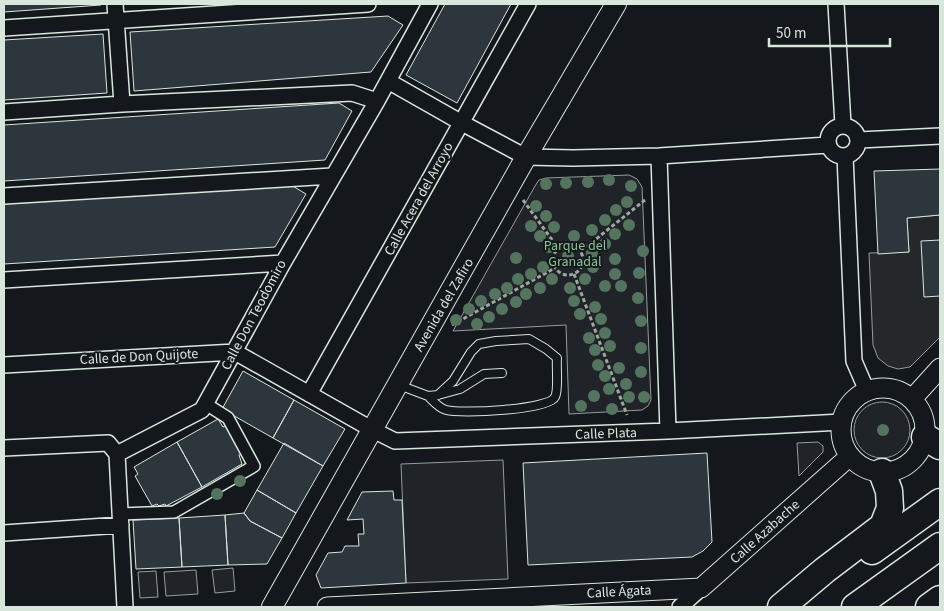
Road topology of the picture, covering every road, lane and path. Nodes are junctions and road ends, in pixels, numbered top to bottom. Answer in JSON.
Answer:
{"nodes":[{"id":1,"x":115,"y":4,"type":"edge"},
{"id":2,"x":368,"y":4,"type":"edge"},
{"id":3,"x":430,"y":4,"type":"edge"},
{"id":4,"x":528,"y":4,"type":"edge"},
{"id":5,"x":616,"y":4,"type":"edge"},
{"id":6,"x":836,"y":4,"type":"edge"},
{"id":7,"x":116,"y":20,"type":"junction"},
{"id":8,"x":4,"y":28,"type":"edge"},
{"id":9,"x":388,"y":81,"type":"junction"},
{"id":10,"x":377,"y":101,"type":"junction"},
{"id":11,"x":122,"y":104,"type":"junction"},
{"id":12,"x":4,"y":112,"type":"edge"},
{"id":13,"x":462,"y":124,"type":"junction"},
{"id":14,"x":843,"y":125,"type":"junction"},
{"id":15,"x":940,"y":136,"type":"edge"},
{"id":16,"x":859,"y":140,"type":"junction"},
{"id":17,"x":828,"y":145,"type":"junction"},
{"id":18,"x":659,"y":156,"type":"junction"},
{"id":19,"x":845,"y":156,"type":"junction"},
{"id":20,"x":526,"y":157,"type":"junction"},
{"id":21,"x":332,"y":176,"type":"junction"},
{"id":22,"x":4,"y":196,"type":"edge"},
{"id":23,"x":523,"y":200,"type":"dead end"},
{"id":24,"x":646,"y":200,"type":"dead end"},
{"id":25,"x":558,"y":248,"type":"junction"},
{"id":26,"x":581,"y":251,"type":"junction"},
{"id":27,"x":282,"y":263,"type":"junction"},
{"id":28,"x":555,"y":268,"type":"junction"},
{"id":29,"x":574,"y":274,"type":"junction"},
{"id":30,"x":4,"y":280,"type":"edge"},
{"id":31,"x":451,"y":325,"type":"dead end"},
{"id":32,"x":235,"y":352,"type":"junction"},
{"id":33,"x":4,"y":365,"type":"edge"},
{"id":34,"x":940,"y":368,"type":"edge"},
{"id":35,"x":502,"y":373,"type":"dead end"},
{"id":36,"x":399,"y":385,"type":"junction"},
{"id":37,"x":867,"y":391,"type":"junction"},
{"id":38,"x":309,"y":394,"type":"junction"},
{"id":39,"x":438,"y":395,"type":"junction"},
{"id":40,"x":428,"y":396,"type":"junction"},
{"id":41,"x":912,"y":399,"type":"junction"},
{"id":42,"x":206,"y":404,"type":"junction"},
{"id":43,"x":627,"y":415,"type":"dead end"},
{"id":44,"x":842,"y":422,"type":"junction"},
{"id":45,"x":373,"y":430,"type":"junction"},
{"id":46,"x":668,"y":431,"type":"junction"},
{"id":47,"x":932,"y":441,"type":"edge"},
{"id":48,"x":4,"y":448,"type":"edge"},
{"id":49,"x":117,"y":454,"type":"junction"},
{"id":50,"x":850,"y":456,"type":"junction"},
{"id":51,"x":882,"y":472,"type":"junction"},
{"id":52,"x":940,"y":502,"type":"edge"},
{"id":53,"x":120,"y":520,"type":"junction"},
{"id":54,"x":4,"y":533,"type":"edge"},
{"id":55,"x":940,"y":546,"type":"edge"},
{"id":56,"x":701,"y":588,"type":"junction"},
{"id":57,"x":940,"y":599,"type":"edge"},
{"id":58,"x":125,"y":607,"type":"edge"},
{"id":59,"x":272,"y":607,"type":"edge"},
{"id":60,"x":327,"y":607,"type":"edge"},
{"id":61,"x":680,"y":607,"type":"edge"},
{"id":62,"x":781,"y":607,"type":"edge"},
{"id":63,"x":793,"y":607,"type":"edge"},
{"id":64,"x":855,"y":607,"type":"edge"},
{"id":65,"x":929,"y":607,"type":"edge"}],
"edges":[{"from":1,"to":7,"type":"street"},
{"from":2,"to":7,"type":"street"},
{"from":3,"to":9,"type":"street","name":"Calle Don Teodomiro"},
{"from":4,"to":13,"type":"street","name":"Calle Acera del Arroyo"},
{"from":5,"to":20,"type":"main road","name":"Avenida del Zafiro"},
{"from":6,"to":14,"type":"street"},
{"from":7,"to":8,"type":"street"},
{"from":7,"to":11,"type":"street"},
{"from":9,"to":10,"type":"street","name":"Calle Don Teodomiro"},
{"from":9,"to":13,"type":"street"},
{"from":10,"to":11,"type":"street"},
{"from":10,"to":21,"type":"street","name":"Calle Don Teodomiro"},
{"from":11,"to":12,"type":"street"},
{"from":13,"to":20,"type":"street"},
{"from":13,"to":38,"type":"street","name":"Calle Acera del Arroyo"},
{"from":14,"to":16,"type":"street"},
{"from":14,"to":17,"type":"street"},
{"from":15,"to":16,"type":"street"},
{"from":16,"to":19,"type":"street"},
{"from":17,"to":18,"type":"street"},
{"from":17,"to":19,"type":"street"},
{"from":18,"to":20,"type":"street"},
{"from":18,"to":46,"type":"street"},
{"from":19,"to":37,"type":"street"},
{"from":20,"to":36,"type":"main road","name":"Avenida del Zafiro"},
{"from":21,"to":22,"type":"street"},
{"from":21,"to":27,"type":"street","name":"Calle Don Teodomiro"},
{"from":23,"to":25,"type":"path"},
{"from":24,"to":26,"type":"path"},
{"from":25,"to":26,"type":"path"},
{"from":25,"to":28,"type":"path"},
{"from":26,"to":29,"type":"path"},
{"from":27,"to":30,"type":"street"},
{"from":27,"to":32,"type":"street","name":"Calle Don Teodomiro"},
{"from":28,"to":29,"type":"path"},
{"from":28,"to":31,"type":"path"},
{"from":29,"to":43,"type":"path"},
{"from":32,"to":33,"type":"street","name":"Calle de Don Quijote"},
{"from":32,"to":38,"type":"street"},
{"from":32,"to":42,"type":"street","name":"Calle Don Teodomiro"},
{"from":34,"to":41,"type":"street"},
{"from":35,"to":39,"type":"lane"},
{"from":36,"to":40,"type":"lane"},
{"from":36,"to":45,"type":"main road","name":"Avenida del Zafiro"},
{"from":37,"to":41,"type":"street"},
{"from":37,"to":44,"type":"street"},
{"from":38,"to":45,"type":"street"},
{"from":39,"to":40,"type":"lane"},
{"from":39,"to":40,"type":"lane"},
{"from":41,"to":47,"type":"street"},
{"from":42,"to":49,"type":"street","name":"Calle Don Teodomiro"},
{"from":42,"to":53,"type":"street"},
{"from":44,"to":46,"type":"street","name":"Calle Plata"},
{"from":44,"to":50,"type":"street"},
{"from":45,"to":46,"type":"street","name":"Calle Plata"},
{"from":45,"to":59,"type":"main road","name":"Avenida del Zafiro"},
{"from":47,"to":51,"type":"street"},
{"from":48,"to":49,"type":"street"},
{"from":49,"to":53,"type":"street"},
{"from":50,"to":51,"type":"street"},
{"from":50,"to":56,"type":"street","name":"Calle Azabache"},
{"from":51,"to":62,"type":"highway"},
{"from":52,"to":63,"type":"highway"},
{"from":53,"to":54,"type":"street"},
{"from":53,"to":58,"type":"street"},
{"from":55,"to":64,"type":"highway"},
{"from":56,"to":60,"type":"street","name":"Calle Ágata"},
{"from":56,"to":61,"type":"street","name":"Calle Azabache"},
{"from":57,"to":65,"type":"highway"}]}
